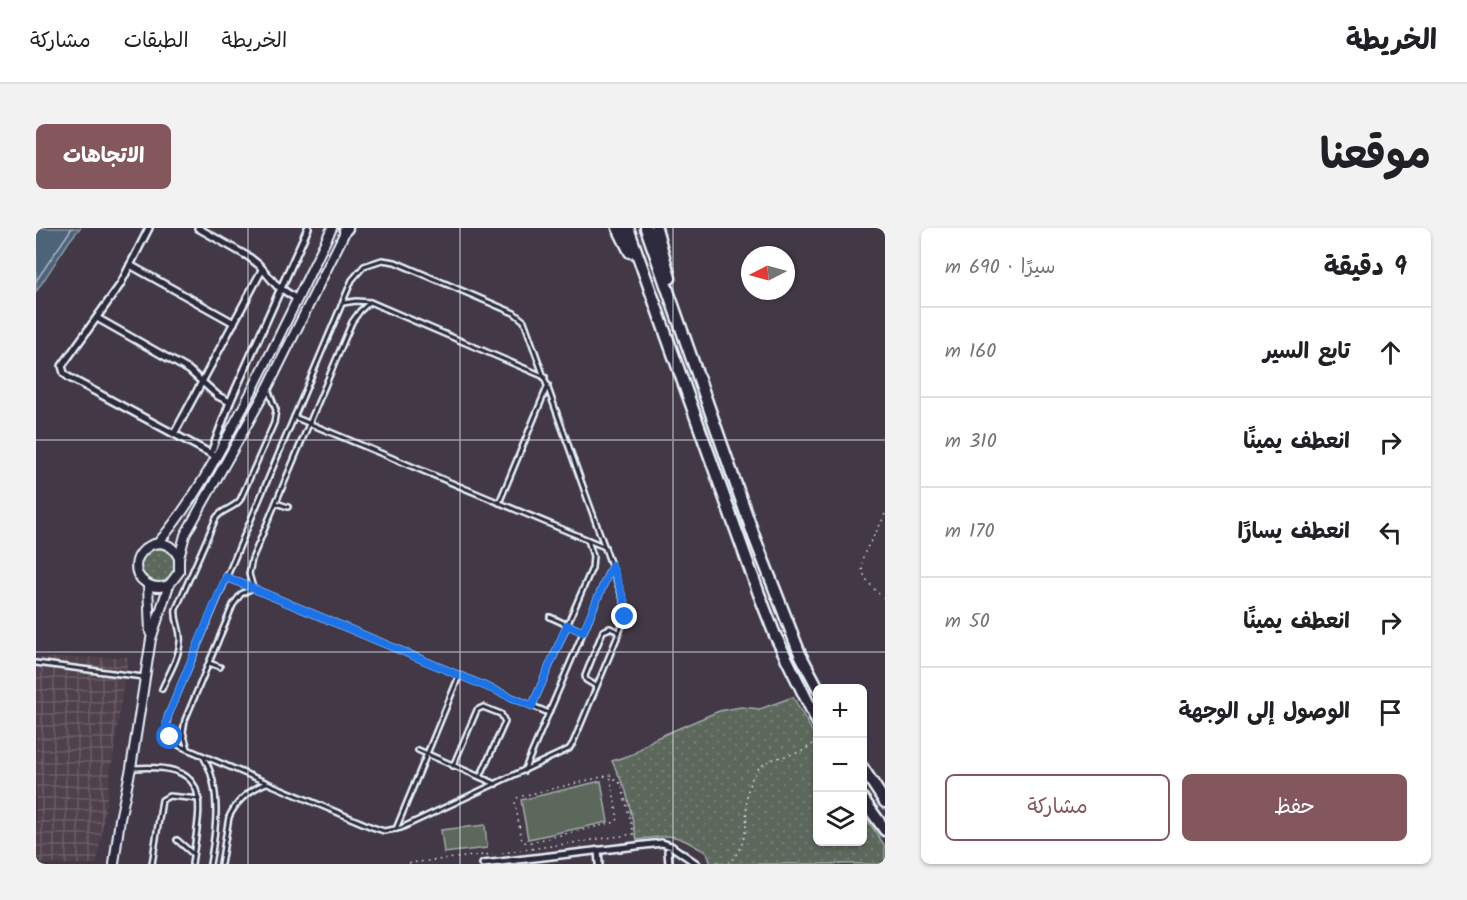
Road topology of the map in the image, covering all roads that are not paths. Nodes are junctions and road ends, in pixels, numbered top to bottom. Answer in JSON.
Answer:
{"nodes":[{"id":1,"x":149,"y":228,"type":"edge"},
{"id":2,"x":198,"y":228,"type":"edge"},
{"id":3,"x":308,"y":228,"type":"edge"},
{"id":4,"x":332,"y":228,"type":"edge"},
{"id":5,"x":618,"y":228,"type":"edge"},
{"id":6,"x":628,"y":228,"type":"edge"},
{"id":7,"x":646,"y":228,"type":"edge"},
{"id":8,"x":656,"y":228,"type":"edge"},
{"id":9,"x":346,"y":229,"type":"edge"},
{"id":10,"x":130,"y":265,"type":"junction"},
{"id":11,"x":262,"y":270,"type":"junction"},
{"id":12,"x":644,"y":272,"type":"junction"},
{"id":13,"x":282,"y":289,"type":"junction"},
{"id":14,"x":670,"y":293,"type":"junction"},
{"id":15,"x":297,"y":299,"type":"junction"},
{"id":16,"x":370,"y":302,"type":"junction"},
{"id":17,"x":342,"y":303,"type":"junction"},
{"id":18,"x":97,"y":318,"type":"junction"},
{"id":19,"x":234,"y":323,"type":"junction"},
{"id":20,"x":544,"y":377,"type":"junction"},
{"id":21,"x":203,"y":382,"type":"junction"},
{"id":22,"x":548,"y":386,"type":"junction"},
{"id":23,"x":268,"y":387,"type":"junction"},
{"id":24,"x":231,"y":402,"type":"junction"},
{"id":25,"x":294,"y":417,"type":"junction"},
{"id":26,"x":310,"y":424,"type":"junction"},
{"id":27,"x":174,"y":434,"type":"junction"},
{"id":28,"x":214,"y":455,"type":"junction"},
{"id":29,"x":276,"y":503,"type":"junction"},
{"id":30,"x":499,"y":503,"type":"junction"},
{"id":31,"x":288,"y":507,"type":"dead end"},
{"id":32,"x":588,"y":540,"type":"junction"},
{"id":33,"x":158,"y":543,"type":"junction"},
{"id":34,"x":605,"y":547,"type":"junction"},
{"id":35,"x":179,"y":558,"type":"junction"},
{"id":36,"x":612,"y":565,"type":"junction"},
{"id":37,"x":226,"y":577,"type":"junction"},
{"id":38,"x":148,"y":585,"type":"junction"},
{"id":39,"x":169,"y":585,"type":"junction"},
{"id":40,"x":253,"y":588,"type":"junction"},
{"id":41,"x":550,"y":617,"type":"dead end"},
{"id":42,"x":567,"y":625,"type":"junction"},
{"id":43,"x":583,"y":632,"type":"junction"},
{"id":44,"x":619,"y":632,"type":"junction"},
{"id":45,"x":151,"y":639,"type":"junction"},
{"id":46,"x":36,"y":663,"type":"edge"},
{"id":47,"x":208,"y":663,"type":"junction"},
{"id":48,"x":220,"y":667,"type":"dead end"},
{"id":49,"x":459,"y":676,"type":"junction"},
{"id":50,"x":145,"y":678,"type":"junction"},
{"id":51,"x":816,"y":684,"type":"edge"},
{"id":52,"x":597,"y":686,"type":"junction"},
{"id":53,"x":162,"y":689,"type":"dead end"},
{"id":54,"x":532,"y":706,"type":"junction"},
{"id":55,"x":549,"y":713,"type":"junction"},
{"id":56,"x":813,"y":713,"type":"edge"},
{"id":57,"x":189,"y":750,"type":"junction"},
{"id":58,"x":418,"y":750,"type":"dead end"},
{"id":59,"x":427,"y":755,"type":"junction"},
{"id":60,"x":203,"y":756,"type":"junction"},
{"id":61,"x":453,"y":766,"type":"junction"},
{"id":62,"x":131,"y":768,"type":"junction"},
{"id":63,"x":524,"y":771,"type":"junction"},
{"id":64,"x":867,"y":774,"type":"edge"},
{"id":65,"x":480,"y":777,"type":"junction"},
{"id":66,"x":266,"y":783,"type":"junction"},
{"id":67,"x":496,"y":784,"type":"junction"},
{"id":68,"x":199,"y":799,"type":"junction"},
{"id":69,"x":885,"y":802,"type":"edge"},
{"id":70,"x":867,"y":805,"type":"edge"},
{"id":71,"x":396,"y":830,"type":"junction"},
{"id":72,"x":885,"y":830,"type":"edge"},
{"id":73,"x":177,"y":840,"type":"dead end"},
{"id":74,"x":598,"y":850,"type":"junction"},
{"id":75,"x":668,"y":851,"type":"dead end"},
{"id":76,"x":193,"y":854,"type":"junction"},
{"id":77,"x":559,"y":855,"type":"junction"},
{"id":78,"x":500,"y":863,"type":"edge"},
{"id":79,"x":114,"y":864,"type":"edge"},
{"id":80,"x":152,"y":864,"type":"edge"},
{"id":81,"x":192,"y":864,"type":"edge"},
{"id":82,"x":210,"y":864,"type":"edge"},
{"id":83,"x":221,"y":864,"type":"edge"},
{"id":84,"x":483,"y":864,"type":"edge"},
{"id":85,"x":560,"y":864,"type":"edge"},
{"id":86,"x":599,"y":864,"type":"edge"},
{"id":87,"x":669,"y":864,"type":"edge"},
{"id":88,"x":697,"y":864,"type":"edge"}],
"edges":[{"from":1,"to":10,"type":"street"},
{"from":2,"to":11,"type":"street"},
{"from":3,"to":13,"type":"street"},
{"from":4,"to":15,"type":"main road"},
{"from":5,"to":12,"type":"highway"},
{"from":6,"to":12,"type":"highway"},
{"from":7,"to":14,"type":"highway"},
{"from":8,"to":14,"type":"highway"},
{"from":9,"to":23,"type":"main road"},
{"from":10,"to":18,"type":"street"},
{"from":10,"to":19,"type":"street"},
{"from":11,"to":13,"type":"street"},
{"from":11,"to":19,"type":"street"},
{"from":12,"to":56,"type":"highway"},
{"from":13,"to":15,"type":"street"},
{"from":13,"to":24,"type":"street"},
{"from":14,"to":51,"type":"highway"},
{"from":15,"to":28,"type":"main road"},
{"from":16,"to":17,"type":"lane"},
{"from":16,"to":20,"type":"lane"},
{"from":16,"to":26,"type":"lane"},
{"from":17,"to":20,"type":"lane"},
{"from":17,"to":25,"type":"lane"},
{"from":18,"to":21,"type":"street"},
{"from":18,"to":27,"type":"street"},
{"from":19,"to":21,"type":"street"},
{"from":20,"to":22,"type":"lane"},
{"from":21,"to":24,"type":"street"},
{"from":21,"to":27,"type":"street"},
{"from":22,"to":30,"type":"lane"},
{"from":22,"to":34,"type":"lane"},
{"from":23,"to":35,"type":"main road"},
{"from":23,"to":53,"type":"lane"},
{"from":24,"to":28,"type":"street"},
{"from":25,"to":26,"type":"lane"},
{"from":25,"to":37,"type":"lane"},
{"from":26,"to":29,"type":"lane"},
{"from":26,"to":30,"type":"lane"},
{"from":27,"to":28,"type":"street"},
{"from":28,"to":33,"type":"main road"},
{"from":29,"to":31,"type":"lane"},
{"from":29,"to":40,"type":"lane"},
{"from":30,"to":32,"type":"lane"},
{"from":32,"to":34,"type":"lane"},
{"from":32,"to":42,"type":"lane"},
{"from":33,"to":35,"type":"main road"},
{"from":33,"to":38,"type":"main road"},
{"from":34,"to":36,"type":"lane"},
{"from":35,"to":39,"type":"main road"},
{"from":36,"to":43,"type":"lane"},
{"from":36,"to":44,"type":"lane"},
{"from":37,"to":40,"type":"lane"},
{"from":37,"to":57,"type":"lane"},
{"from":38,"to":39,"type":"main road"},
{"from":38,"to":45,"type":"main road"},
{"from":39,"to":45,"type":"main road"},
{"from":40,"to":47,"type":"lane"},
{"from":40,"to":49,"type":"lane"},
{"from":41,"to":42,"type":"lane"},
{"from":42,"to":43,"type":"lane"},
{"from":42,"to":54,"type":"lane"},
{"from":43,"to":55,"type":"lane"},
{"from":44,"to":52,"type":"lane"},
{"from":44,"to":52,"type":"lane"},
{"from":45,"to":50,"type":"main road"},
{"from":46,"to":50,"type":"lane"},
{"from":47,"to":48,"type":"lane"},
{"from":47,"to":57,"type":"lane"},
{"from":49,"to":54,"type":"lane"},
{"from":49,"to":59,"type":"lane"},
{"from":50,"to":62,"type":"main road"},
{"from":52,"to":63,"type":"lane"},
{"from":54,"to":55,"type":"lane"},
{"from":55,"to":63,"type":"lane"},
{"from":57,"to":60,"type":"lane"},
{"from":58,"to":59,"type":"lane"},
{"from":59,"to":61,"type":"lane"},
{"from":59,"to":71,"type":"lane"},
{"from":60,"to":66,"type":"lane"},
{"from":60,"to":82,"type":"lane"},
{"from":61,"to":65,"type":"lane"},
{"from":61,"to":65,"type":"lane"},
{"from":62,"to":68,"type":"lane"},
{"from":62,"to":79,"type":"main road"},
{"from":63,"to":67,"type":"lane"},
{"from":64,"to":69,"type":"highway"},
{"from":65,"to":67,"type":"lane"},
{"from":66,"to":71,"type":"lane"},
{"from":66,"to":83,"type":"lane"},
{"from":67,"to":71,"type":"lane"},
{"from":68,"to":76,"type":"lane"},
{"from":68,"to":80,"type":"lane"},
{"from":70,"to":72,"type":"highway"},
{"from":73,"to":76,"type":"lane"},
{"from":74,"to":77,"type":"street"},
{"from":74,"to":86,"type":"street"},
{"from":74,"to":88,"type":"street"},
{"from":75,"to":87,"type":"street"},
{"from":76,"to":81,"type":"lane"},
{"from":77,"to":78,"type":"street"},
{"from":77,"to":85,"type":"street"},
{"from":78,"to":84,"type":"street"}]}
